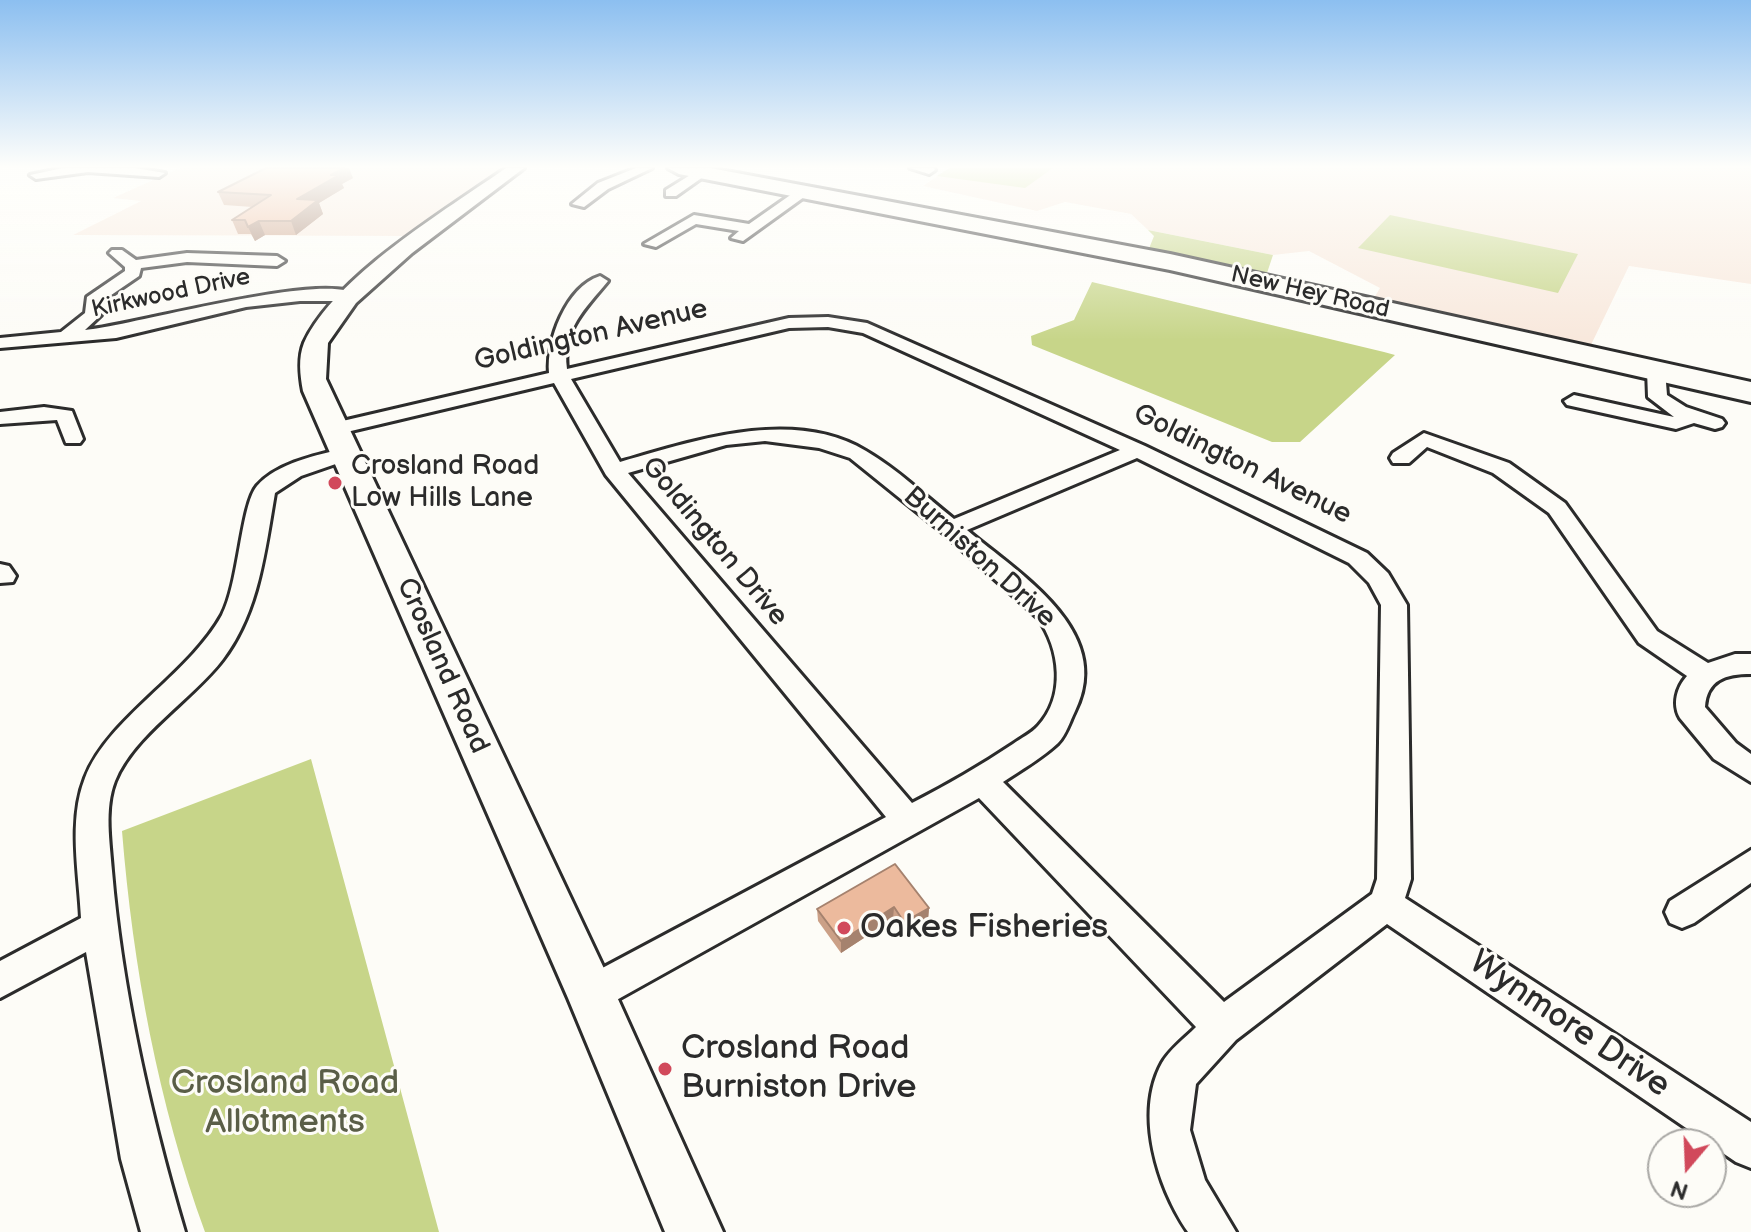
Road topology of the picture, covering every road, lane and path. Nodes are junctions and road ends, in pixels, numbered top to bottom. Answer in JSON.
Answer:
{"nodes":[{"id":1,"x":437,"y":225,"type":"edge"},
{"id":2,"x":683,"y":225,"type":"edge"},
{"id":3,"x":732,"y":225,"type":"edge"},
{"id":4,"x":757,"y":225,"type":"edge"},
{"id":5,"x":979,"y":225,"type":"edge"},
{"id":6,"x":752,"y":229,"type":"junction"},
{"id":7,"x":738,"y":238,"type":"dead end"},
{"id":8,"x":651,"y":244,"type":"dead end"},
{"id":9,"x":117,"y":253,"type":"dead end"},
{"id":10,"x":133,"y":265,"type":"junction"},
{"id":11,"x":600,"y":281,"type":"dead end"},
{"id":12,"x":248,"y":289,"type":"junction"},
{"id":13,"x":351,"y":296,"type":"junction"},
{"id":14,"x":65,"y":338,"type":"junction"},
{"id":15,"x":0,"y":343,"type":"edge"},
{"id":16,"x":1656,"y":370,"type":"junction"},
{"id":17,"x":559,"y":375,"type":"junction"},
{"id":18,"x":1751,"y":392,"type":"edge"},
{"id":19,"x":1574,"y":401,"type":"dead end"},
{"id":20,"x":1693,"y":416,"type":"junction"},
{"id":21,"x":0,"y":418,"type":"edge"},
{"id":22,"x":1715,"y":423,"type":"dead end"},
{"id":23,"x":73,"y":439,"type":"dead end"},
{"id":24,"x":340,"y":441,"type":"junction"},
{"id":25,"x":1138,"y":450,"type":"junction"},
{"id":26,"x":1401,"y":458,"type":"dead end"},
{"id":27,"x":614,"y":470,"type":"junction"},
{"id":28,"x":951,"y":528,"type":"junction"},
{"id":29,"x":1751,"y":664,"type":"edge"},
{"id":30,"x":1705,"y":674,"type":"junction"},
{"id":31,"x":1751,"y":770,"type":"edge"},
{"id":32,"x":982,"y":781,"type":"junction"},
{"id":33,"x":908,"y":821,"type":"junction"},
{"id":34,"x":1751,"y":864,"type":"edge"},
{"id":35,"x":1386,"y":904,"type":"junction"},
{"id":36,"x":1682,"y":912,"type":"dead end"},
{"id":37,"x":99,"y":926,"type":"junction"},
{"id":38,"x":0,"y":980,"type":"edge"},
{"id":39,"x":591,"y":994,"type":"junction"},
{"id":40,"x":1222,"y":1027,"type":"junction"},
{"id":41,"x":1751,"y":1147,"type":"edge"},
{"id":42,"x":163,"y":1232,"type":"edge"},
{"id":43,"x":694,"y":1232,"type":"edge"},
{"id":44,"x":1214,"y":1232,"type":"edge"}],
"edges":[{"from":1,"to":13,"type":"street","name":"Crosland Road"},
{"from":2,"to":8,"type":"street"},
{"from":3,"to":6,"type":"street"},
{"from":4,"to":6,"type":"street"},
{"from":5,"to":16,"type":"highway","name":"New Hey Road"},
{"from":6,"to":7,"type":"street"},
{"from":9,"to":10,"type":"street"},
{"from":10,"to":12,"type":"street"},
{"from":10,"to":14,"type":"street"},
{"from":11,"to":17,"type":"street"},
{"from":12,"to":13,"type":"street","name":"Kirkwood Drive"},
{"from":12,"to":14,"type":"street","name":"Kirkwood Drive"},
{"from":13,"to":24,"type":"street","name":"Crosland Road"},
{"from":14,"to":15,"type":"street","name":"Kirkwood Drive"},
{"from":16,"to":18,"type":"highway","name":"New Hey Road"},
{"from":16,"to":20,"type":"street"},
{"from":17,"to":24,"type":"street","name":"Goldington Avenue"},
{"from":17,"to":25,"type":"street","name":"Goldington Avenue"},
{"from":17,"to":27,"type":"street","name":"Goldington Drive"},
{"from":19,"to":20,"type":"street"},
{"from":20,"to":22,"type":"street"},
{"from":21,"to":23,"type":"street"},
{"from":24,"to":37,"type":"street","name":"Goldington Avenue"},
{"from":24,"to":39,"type":"street","name":"Crosland Road"},
{"from":25,"to":28,"type":"street"},
{"from":25,"to":35,"type":"street","name":"Goldington Avenue"},
{"from":26,"to":30,"type":"street"},
{"from":27,"to":28,"type":"street","name":"Burniston Drive"},
{"from":27,"to":33,"type":"street","name":"Goldington Drive"},
{"from":28,"to":32,"type":"street","name":"Burniston Drive"},
{"from":29,"to":30,"type":"street"},
{"from":30,"to":31,"type":"street"},
{"from":32,"to":33,"type":"street","name":"Burniston Drive"},
{"from":32,"to":40,"type":"street"},
{"from":33,"to":39,"type":"street","name":"Burniston Drive"},
{"from":34,"to":36,"type":"street"},
{"from":35,"to":40,"type":"street"},
{"from":35,"to":41,"type":"street","name":"Wynmore Drive"},
{"from":37,"to":38,"type":"street"},
{"from":37,"to":42,"type":"street","name":"Goldington Avenue"},
{"from":39,"to":43,"type":"street","name":"Crosland Road"},
{"from":40,"to":44,"type":"street"}]}
